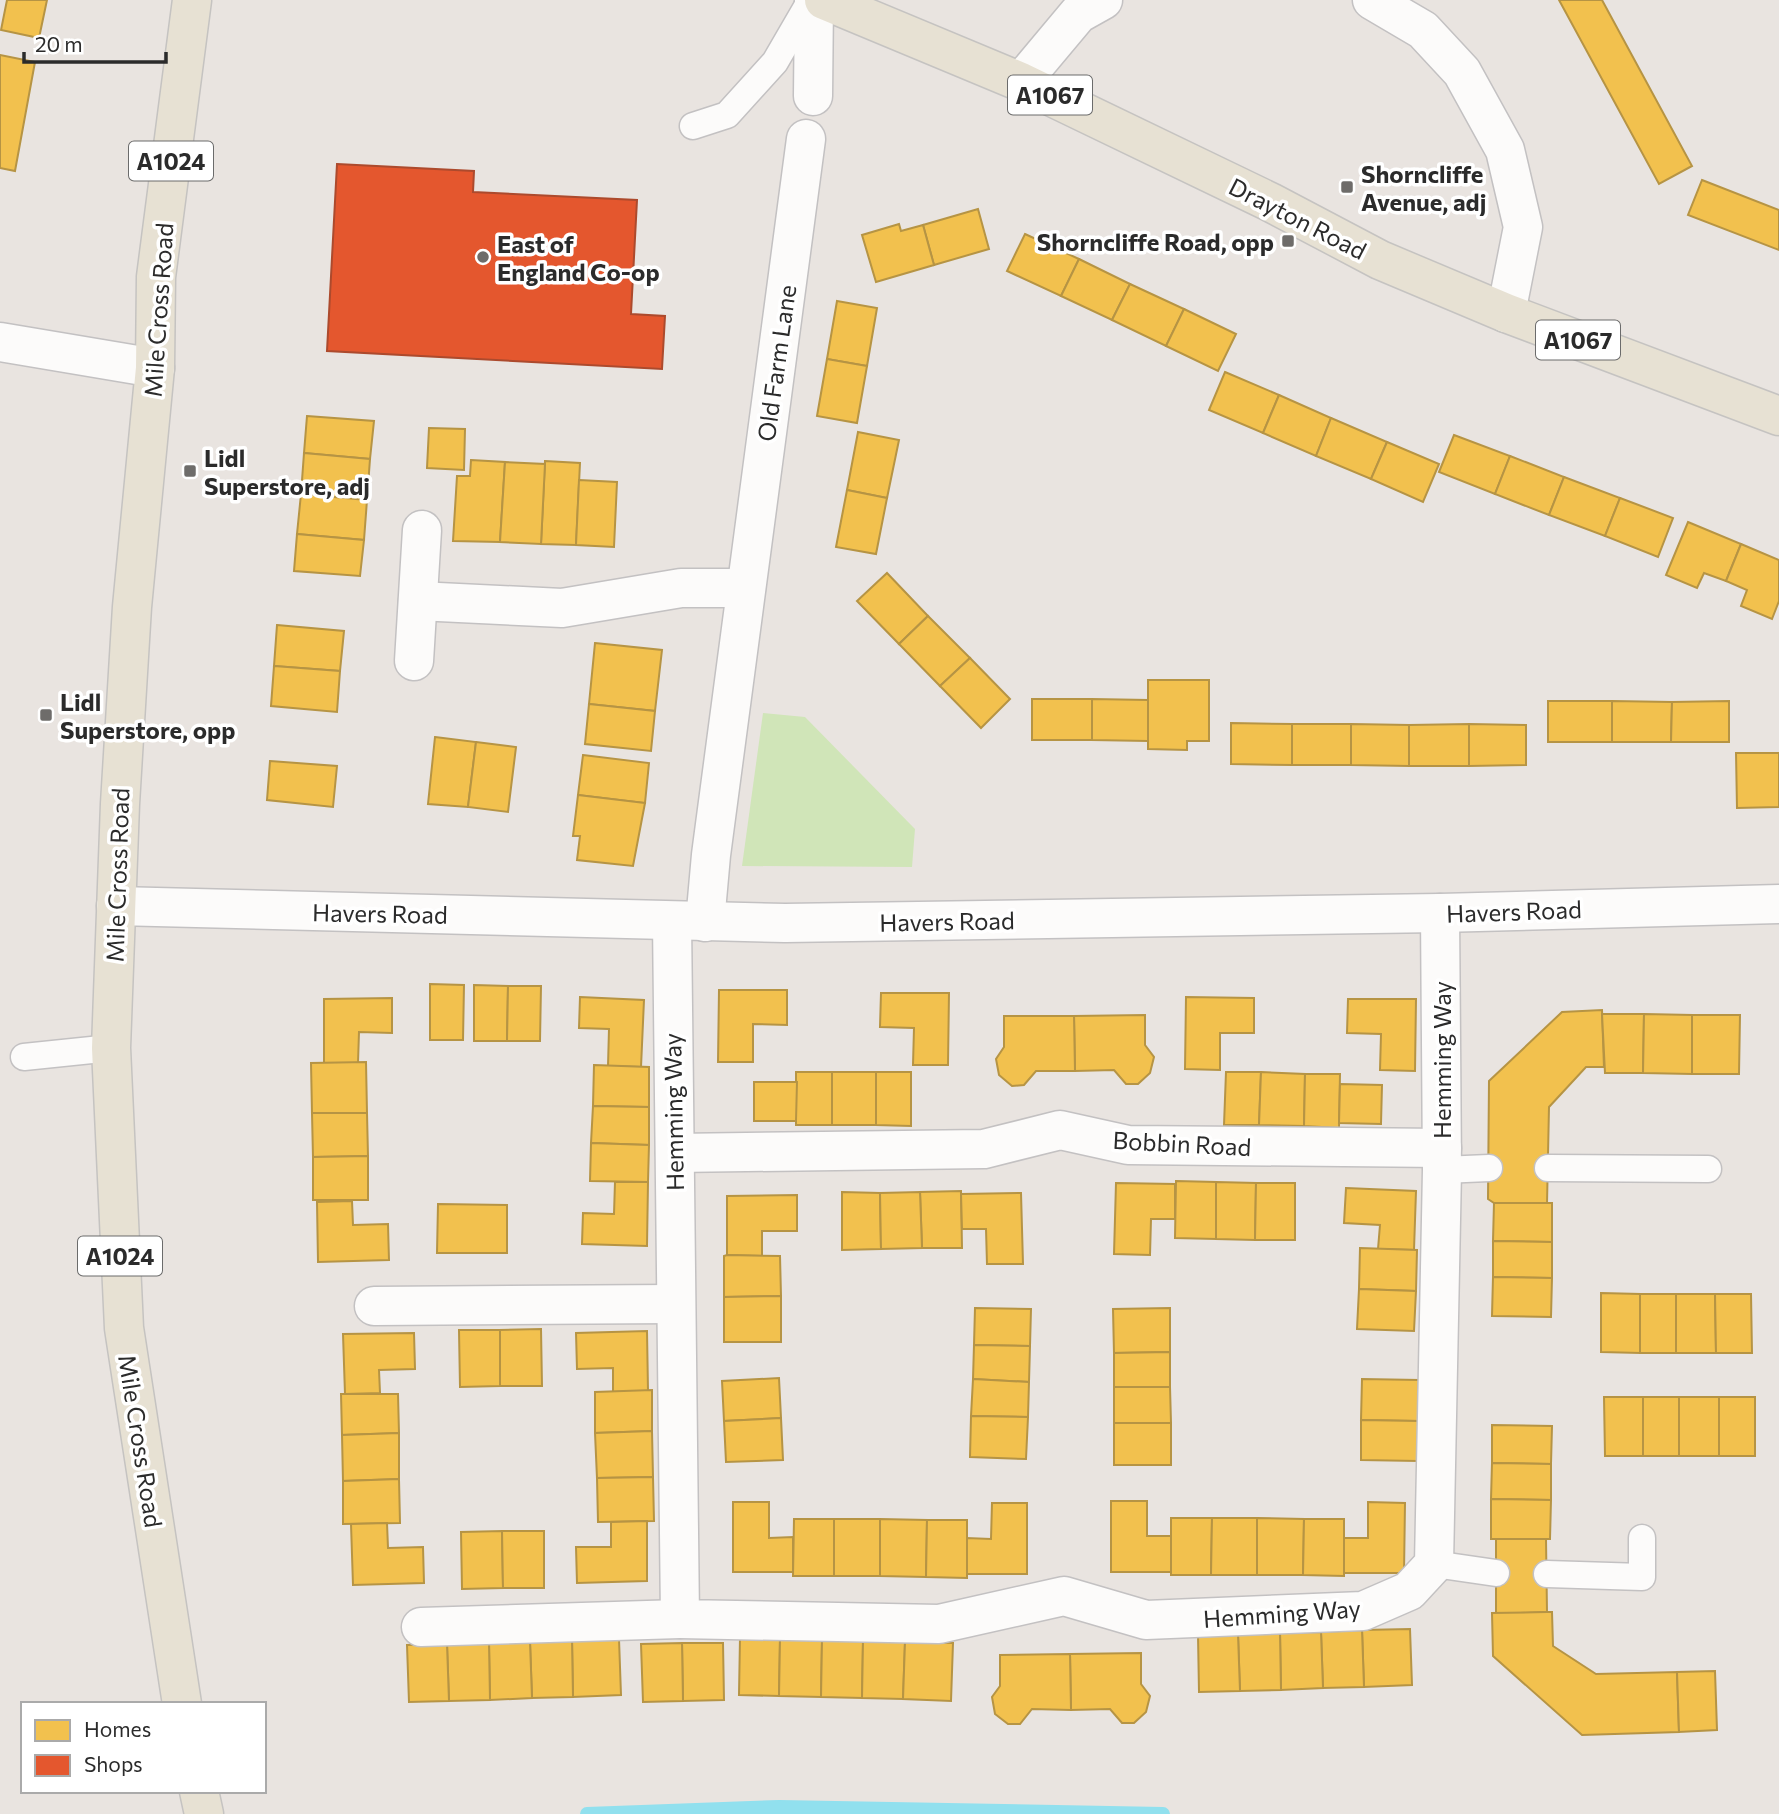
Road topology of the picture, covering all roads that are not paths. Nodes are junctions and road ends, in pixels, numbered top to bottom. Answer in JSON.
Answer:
{"nodes":[{"id":1,"x":192,"y":0,"type":"edge"},
{"id":2,"x":217,"y":0,"type":"edge"},
{"id":3,"x":812,"y":0,"type":"edge"},
{"id":4,"x":824,"y":0,"type":"edge"},
{"id":5,"x":1103,"y":0,"type":"edge"},
{"id":6,"x":1372,"y":0,"type":"edge"},
{"id":7,"x":186,"y":45,"type":"junction"},
{"id":8,"x":1021,"y":82,"type":"junction"},
{"id":9,"x":813,"y":96,"type":"dead end"},
{"id":10,"x":693,"y":126,"type":"dead end"},
{"id":11,"x":806,"y":139,"type":"dead end"},
{"id":12,"x":1506,"y":313,"type":"junction"},
{"id":13,"x":0,"y":342,"type":"edge"},
{"id":14,"x":155,"y":368,"type":"junction"},
{"id":15,"x":1779,"y":416,"type":"edge"},
{"id":16,"x":422,"y":530,"type":"dead end"},
{"id":17,"x":746,"y":588,"type":"junction"},
{"id":18,"x":418,"y":601,"type":"junction"},
{"id":19,"x":414,"y":661,"type":"dead end"},
{"id":20,"x":1779,"y":904,"type":"edge"},
{"id":21,"x":116,"y":906,"type":"junction"},
{"id":22,"x":1440,"y":913,"type":"junction"},
{"id":23,"x":688,"y":922,"type":"junction"},
{"id":24,"x":111,"y":1048,"type":"junction"},
{"id":25,"x":24,"y":1057,"type":"dead end"},
{"id":26,"x":675,"y":1153,"type":"junction"},
{"id":27,"x":1442,"y":1159,"type":"junction"},
{"id":28,"x":1489,"y":1168,"type":"dead end"},
{"id":29,"x":1548,"y":1168,"type":"dead end"},
{"id":30,"x":1708,"y":1169,"type":"dead end"},
{"id":31,"x":674,"y":1304,"type":"junction"},
{"id":32,"x":374,"y":1306,"type":"dead end"},
{"id":33,"x":1643,"y":1538,"type":"dead end"},
{"id":34,"x":1434,"y":1564,"type":"junction"},
{"id":35,"x":1496,"y":1573,"type":"dead end"},
{"id":36,"x":1547,"y":1574,"type":"dead end"},
{"id":37,"x":680,"y":1619,"type":"junction"},
{"id":38,"x":421,"y":1626,"type":"dead end"},
{"id":39,"x":182,"y":1702,"type":"edge"}],
"edges":[{"from":1,"to":7,"type":"main road","name":"Mile Cross Road","number":"A1024"},
{"from":2,"to":7,"type":"main road","name":"Mile Cross Road","number":"A1024"},
{"from":3,"to":9,"type":"street"},
{"from":3,"to":10,"type":"lane"},
{"from":4,"to":8,"type":"main road","name":"Drayton Road","number":"A1067"},
{"from":5,"to":8,"type":"street"},
{"from":6,"to":12,"type":"street"},
{"from":7,"to":14,"type":"main road","name":"Mile Cross Road","number":"A1024"},
{"from":8,"to":12,"type":"main road","name":"Drayton Road","number":"A1067"},
{"from":11,"to":17,"type":"street","name":"Old Farm Lane"},
{"from":12,"to":15,"type":"main road","name":"Drayton Road","number":"A1067"},
{"from":13,"to":14,"type":"street"},
{"from":14,"to":21,"type":"main road","name":"Mile Cross Road","number":"A1024"},
{"from":16,"to":18,"type":"street"},
{"from":17,"to":18,"type":"street"},
{"from":17,"to":23,"type":"street","name":"Old Farm Lane"},
{"from":18,"to":19,"type":"street"},
{"from":20,"to":22,"type":"street","name":"Havers Road"},
{"from":21,"to":23,"type":"street","name":"Havers Road"},
{"from":21,"to":24,"type":"main road","name":"Mile Cross Road","number":"A1024"},
{"from":22,"to":23,"type":"street","name":"Havers Road"},
{"from":22,"to":27,"type":"street","name":"Hemming Way"},
{"from":23,"to":26,"type":"street","name":"Hemming Way"},
{"from":24,"to":25,"type":"lane"},
{"from":24,"to":39,"type":"main road","name":"Mile Cross Road","number":"A1024"},
{"from":26,"to":27,"type":"street","name":"Bobbin Road"},
{"from":26,"to":31,"type":"street","name":"Hemming Way"},
{"from":27,"to":28,"type":"lane"},
{"from":27,"to":34,"type":"street","name":"Hemming Way"},
{"from":29,"to":30,"type":"lane"},
{"from":31,"to":32,"type":"street"},
{"from":31,"to":37,"type":"street","name":"Hemming Way"},
{"from":33,"to":36,"type":"lane"},
{"from":34,"to":35,"type":"lane"},
{"from":34,"to":37,"type":"street","name":"Hemming Way"},
{"from":37,"to":38,"type":"street","name":"Hemming Way"}]}
